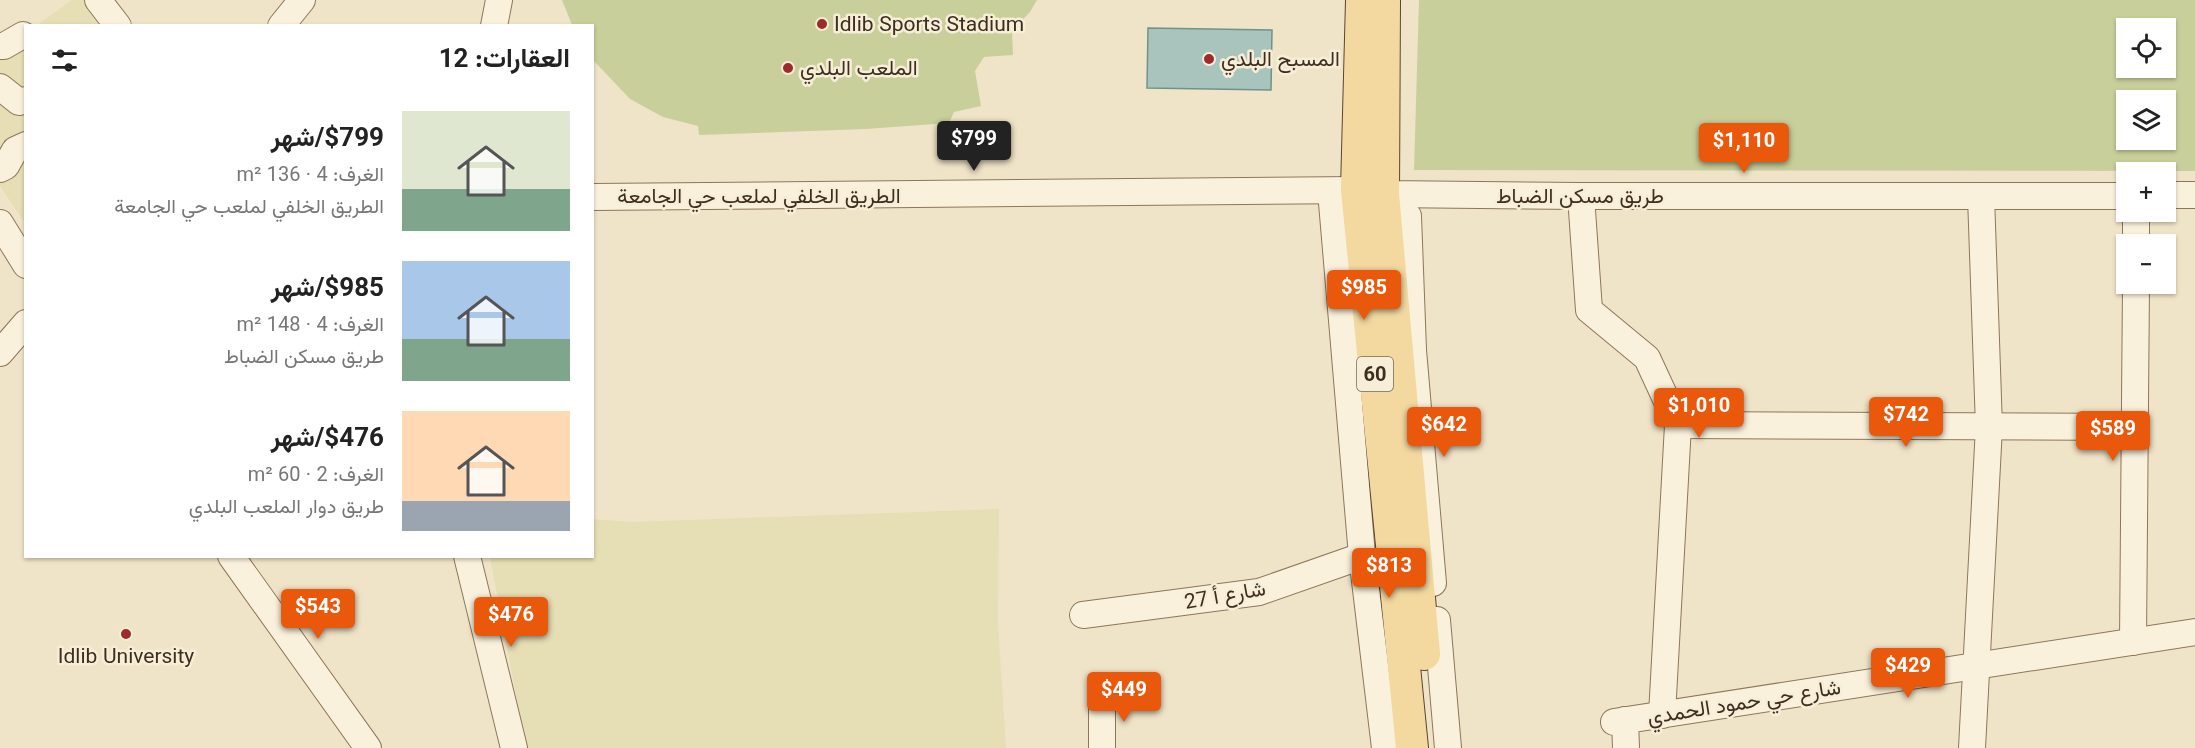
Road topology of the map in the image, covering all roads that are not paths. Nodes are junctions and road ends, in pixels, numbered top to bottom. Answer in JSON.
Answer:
{"nodes":[{"id":1,"x":99,"y":0,"type":"edge"},
{"id":2,"x":302,"y":0,"type":"edge"},
{"id":3,"x":499,"y":0,"type":"edge"},
{"id":4,"x":1362,"y":0,"type":"edge"},
{"id":5,"x":1384,"y":0,"type":"edge"},
{"id":6,"x":117,"y":24,"type":"edge"},
{"id":7,"x":283,"y":24,"type":"edge"},
{"id":8,"x":494,"y":24,"type":"edge"},
{"id":9,"x":23,"y":35,"type":"dead end"},
{"id":10,"x":0,"y":46,"type":"edge"},
{"id":11,"x":0,"y":87,"type":"edge"},
{"id":12,"x":24,"y":101,"type":"edge"},
{"id":13,"x":24,"y":147,"type":"edge"},
{"id":14,"x":0,"y":170,"type":"edge"},
{"id":15,"x":1364,"y":192,"type":"junction"},
{"id":16,"x":2176,"y":195,"type":"edge"},
{"id":17,"x":2195,"y":195,"type":"edge"},
{"id":18,"x":1581,"y":196,"type":"junction"},
{"id":19,"x":1981,"y":196,"type":"junction"},
{"id":20,"x":2116,"y":196,"type":"edge"},
{"id":21,"x":594,"y":197,"type":"edge"},
{"id":22,"x":0,"y":223,"type":"edge"},
{"id":23,"x":24,"y":262,"type":"edge"},
{"id":24,"x":2136,"y":294,"type":"edge"},
{"id":25,"x":24,"y":325,"type":"edge"},
{"id":26,"x":0,"y":353,"type":"edge"},
{"id":27,"x":1678,"y":425,"type":"junction"},
{"id":28,"x":1989,"y":427,"type":"junction"},
{"id":29,"x":2135,"y":428,"type":"junction"},
{"id":30,"x":1362,"y":556,"type":"junction"},
{"id":31,"x":232,"y":558,"type":"edge"},
{"id":32,"x":467,"y":558,"type":"edge"},
{"id":33,"x":1083,"y":615,"type":"dead end"},
{"id":34,"x":2195,"y":632,"type":"edge"},
{"id":35,"x":2133,"y":642,"type":"junction"},
{"id":36,"x":1978,"y":666,"type":"junction"},
{"id":37,"x":1101,"y":698,"type":"dead end"},
{"id":38,"x":1662,"y":715,"type":"junction"},
{"id":39,"x":369,"y":748,"type":"edge"},
{"id":40,"x":514,"y":748,"type":"edge"},
{"id":41,"x":1102,"y":748,"type":"edge"},
{"id":42,"x":1385,"y":748,"type":"edge"},
{"id":43,"x":1412,"y":748,"type":"edge"},
{"id":44,"x":1433,"y":748,"type":"edge"},
{"id":45,"x":1448,"y":748,"type":"edge"},
{"id":46,"x":1626,"y":748,"type":"edge"},
{"id":47,"x":1972,"y":748,"type":"edge"}],
"edges":[{"from":1,"to":6,"type":"street"},
{"from":2,"to":7,"type":"street"},
{"from":3,"to":8,"type":"street"},
{"from":4,"to":15,"type":"main road","number":"60"},
{"from":5,"to":15,"type":"main road","number":"60"},
{"from":9,"to":10,"type":"street"},
{"from":11,"to":12,"type":"street"},
{"from":13,"to":14,"type":"street"},
{"from":15,"to":18,"type":"street","name":"طريق مسكن الضباط"},
{"from":15,"to":21,"type":"street","name":"الطريق الخلفي لملعب حي الجامعة"},
{"from":15,"to":30,"type":"street"},
{"from":15,"to":43,"type":"main road","number":"60"},
{"from":15,"to":44,"type":"main road","number":"60"},
{"from":15,"to":45,"type":"street"},
{"from":16,"to":17,"type":"street"},
{"from":18,"to":19,"type":"street","name":"طريق مسكن الضباط"},
{"from":18,"to":27,"type":"street"},
{"from":19,"to":20,"type":"street","name":"طريق مسكن الضباط"},
{"from":19,"to":28,"type":"street"},
{"from":22,"to":23,"type":"street"},
{"from":24,"to":29,"type":"street"},
{"from":25,"to":26,"type":"street"},
{"from":27,"to":28,"type":"street"},
{"from":27,"to":38,"type":"street"},
{"from":28,"to":29,"type":"street"},
{"from":28,"to":36,"type":"street"},
{"from":29,"to":35,"type":"street"},
{"from":30,"to":33,"type":"street","name":"شارع أ 27"},
{"from":30,"to":42,"type":"street"},
{"from":31,"to":39,"type":"street"},
{"from":32,"to":40,"type":"street"},
{"from":34,"to":35,"type":"street","name":"شارع حي حمود الحمدي"},
{"from":35,"to":36,"type":"street","name":"شارع حي حمود الحمدي"},
{"from":36,"to":38,"type":"street","name":"شارع حي حمود الحمدي"},
{"from":36,"to":47,"type":"street"},
{"from":37,"to":41,"type":"street"},
{"from":38,"to":46,"type":"street","name":"شارع حي حمود الحمدي"}]}
